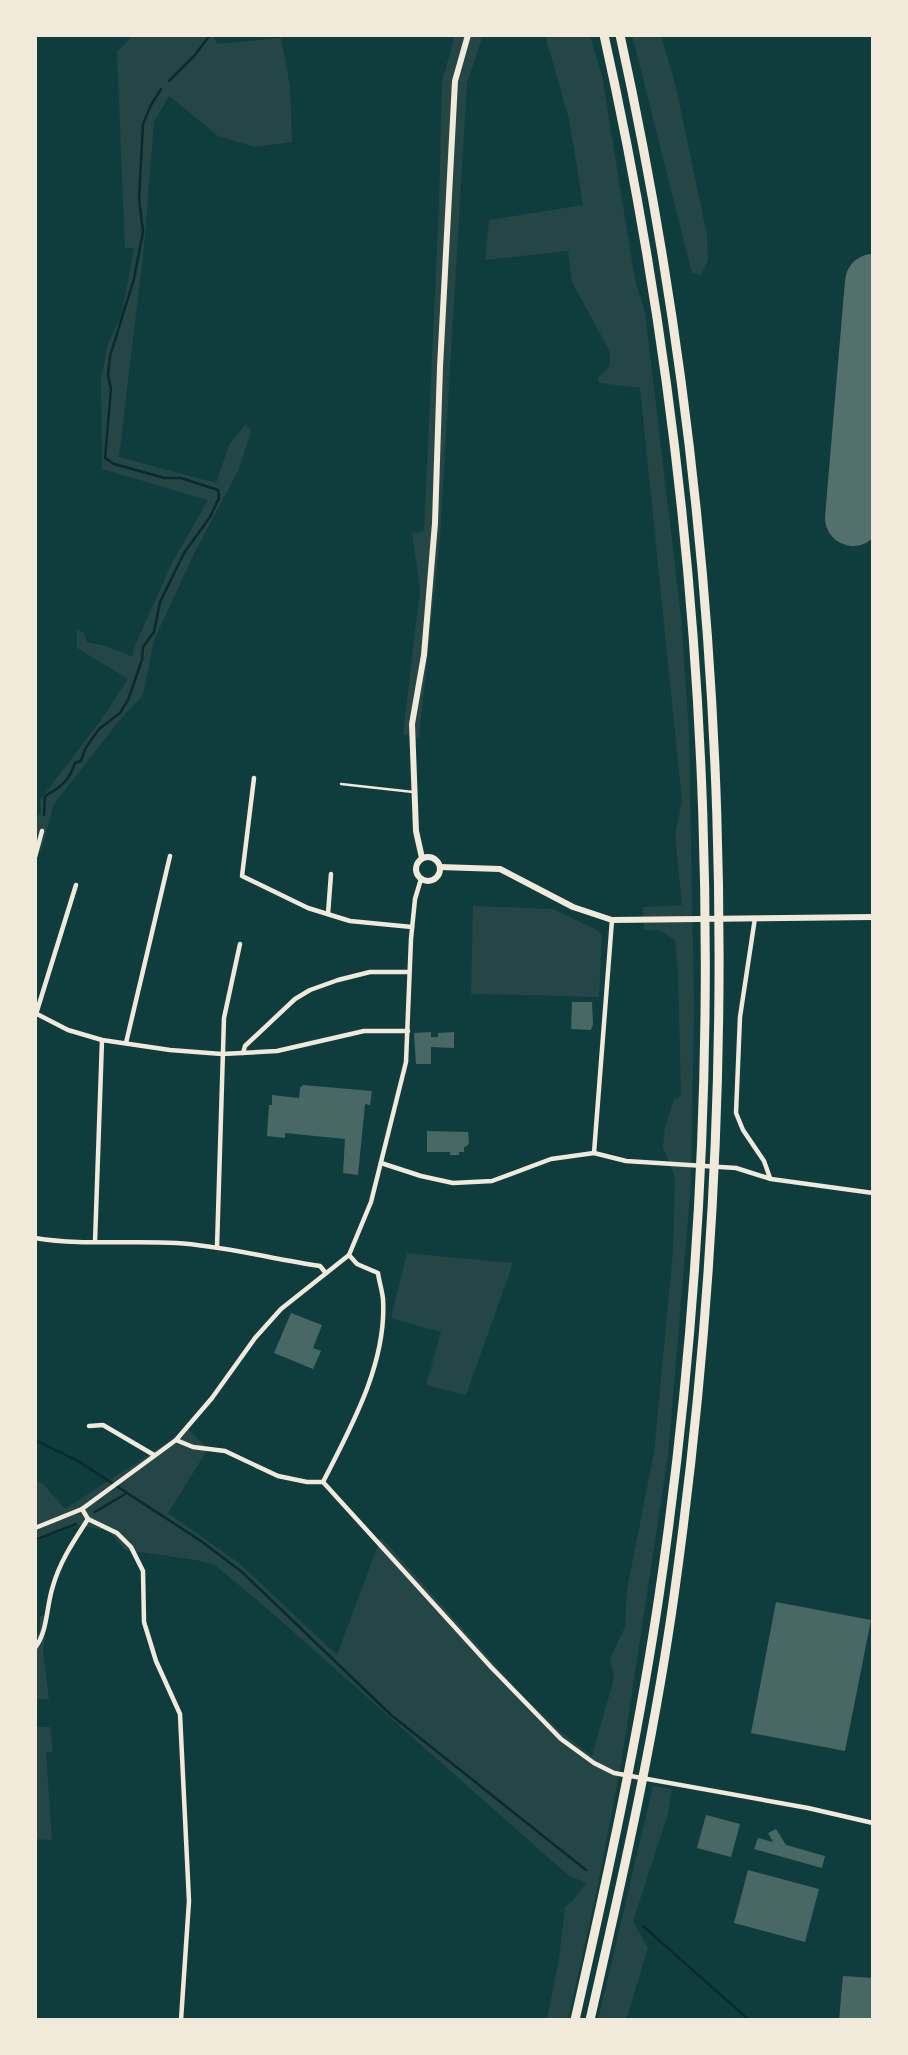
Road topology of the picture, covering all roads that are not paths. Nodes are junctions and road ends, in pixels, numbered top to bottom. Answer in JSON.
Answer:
{"nodes":[{"id":1,"x":468,"y":35,"type":"edge"},
{"id":2,"x":604,"y":35,"type":"edge"},
{"id":3,"x":620,"y":35,"type":"edge"},
{"id":4,"x":254,"y":778,"type":"dead end"},
{"id":5,"x":341,"y":784,"type":"dead end"},
{"id":6,"x":413,"y":792,"type":"junction"},
{"id":7,"x":42,"y":831,"type":"dead end"},
{"id":8,"x":170,"y":856,"type":"dead end"},
{"id":9,"x":35,"y":857,"type":"edge"},
{"id":10,"x":422,"y":858,"type":"junction"},
{"id":11,"x":440,"y":867,"type":"junction"},
{"id":12,"x":331,"y":874,"type":"dead end"},
{"id":13,"x":421,"y":879,"type":"junction"},
{"id":14,"x":76,"y":885,"type":"dead end"},
{"id":15,"x":328,"y":914,"type":"junction"},
{"id":16,"x":873,"y":917,"type":"edge"},
{"id":17,"x":755,"y":918,"type":"junction"},
{"id":18,"x":612,"y":920,"type":"junction"},
{"id":19,"x":412,"y":927,"type":"junction"},
{"id":20,"x":240,"y":944,"type":"dead end"},
{"id":21,"x":408,"y":972,"type":"junction"},
{"id":22,"x":36,"y":1014,"type":"edge"},
{"id":23,"x":408,"y":1031,"type":"junction"},
{"id":24,"x":102,"y":1040,"type":"junction"},
{"id":25,"x":126,"y":1043,"type":"junction"},
{"id":26,"x":243,"y":1053,"type":"junction"},
{"id":27,"x":222,"y":1054,"type":"junction"},
{"id":28,"x":594,"y":1153,"type":"junction"},
{"id":29,"x":381,"y":1163,"type":"junction"},
{"id":30,"x":771,"y":1179,"type":"junction"},
{"id":31,"x":873,"y":1193,"type":"edge"},
{"id":32,"x":35,"y":1238,"type":"edge"},
{"id":33,"x":95,"y":1242,"type":"junction"},
{"id":34,"x":217,"y":1247,"type":"junction"},
{"id":35,"x":349,"y":1255,"type":"junction"},
{"id":36,"x":325,"y":1272,"type":"junction"},
{"id":37,"x":89,"y":1426,"type":"dead end"},
{"id":38,"x":176,"y":1440,"type":"junction"},
{"id":39,"x":154,"y":1455,"type":"junction"},
{"id":40,"x":323,"y":1482,"type":"junction"},
{"id":41,"x":82,"y":1508,"type":"junction"},
{"id":42,"x":88,"y":1519,"type":"junction"},
{"id":43,"x":35,"y":1528,"type":"edge"},
{"id":44,"x":35,"y":1648,"type":"edge"},
{"id":45,"x":873,"y":1823,"type":"edge"},
{"id":46,"x":181,"y":2020,"type":"edge"},
{"id":47,"x":575,"y":2020,"type":"edge"},
{"id":48,"x":590,"y":2020,"type":"edge"}],
"edges":[{"from":1,"to":6,"type":"main road"},
{"from":2,"to":47,"type":"highway"},
{"from":3,"to":48,"type":"highway"},
{"from":4,"to":15,"type":"street"},
{"from":5,"to":6,"type":"lane"},
{"from":6,"to":10,"type":"main road"},
{"from":7,"to":9,"type":"street"},
{"from":8,"to":25,"type":"street"},
{"from":10,"to":11,"type":"main road"},
{"from":10,"to":13,"type":"main road"},
{"from":11,"to":13,"type":"main road"},
{"from":11,"to":18,"type":"main road"},
{"from":12,"to":15,"type":"street"},
{"from":13,"to":19,"type":"street"},
{"from":14,"to":22,"type":"street"},
{"from":15,"to":19,"type":"street"},
{"from":16,"to":17,"type":"main road"},
{"from":17,"to":18,"type":"main road"},
{"from":17,"to":30,"type":"street"},
{"from":18,"to":28,"type":"street"},
{"from":19,"to":21,"type":"street"},
{"from":20,"to":27,"type":"street"},
{"from":21,"to":23,"type":"street"},
{"from":21,"to":26,"type":"street"},
{"from":22,"to":24,"type":"street"},
{"from":23,"to":26,"type":"street"},
{"from":23,"to":29,"type":"street"},
{"from":24,"to":25,"type":"street"},
{"from":24,"to":33,"type":"street"},
{"from":25,"to":27,"type":"street"},
{"from":26,"to":27,"type":"street"},
{"from":27,"to":34,"type":"street"},
{"from":28,"to":29,"type":"street"},
{"from":28,"to":30,"type":"street"},
{"from":29,"to":35,"type":"street"},
{"from":30,"to":31,"type":"street"},
{"from":32,"to":33,"type":"street"},
{"from":33,"to":34,"type":"street"},
{"from":34,"to":36,"type":"street"},
{"from":35,"to":36,"type":"street"},
{"from":35,"to":40,"type":"street"},
{"from":36,"to":38,"type":"street"},
{"from":37,"to":39,"type":"street"},
{"from":38,"to":39,"type":"street"},
{"from":38,"to":40,"type":"street"},
{"from":39,"to":41,"type":"street"},
{"from":40,"to":45,"type":"street"},
{"from":41,"to":42,"type":"street"},
{"from":41,"to":43,"type":"street"},
{"from":42,"to":44,"type":"street"},
{"from":42,"to":46,"type":"street"}]}
